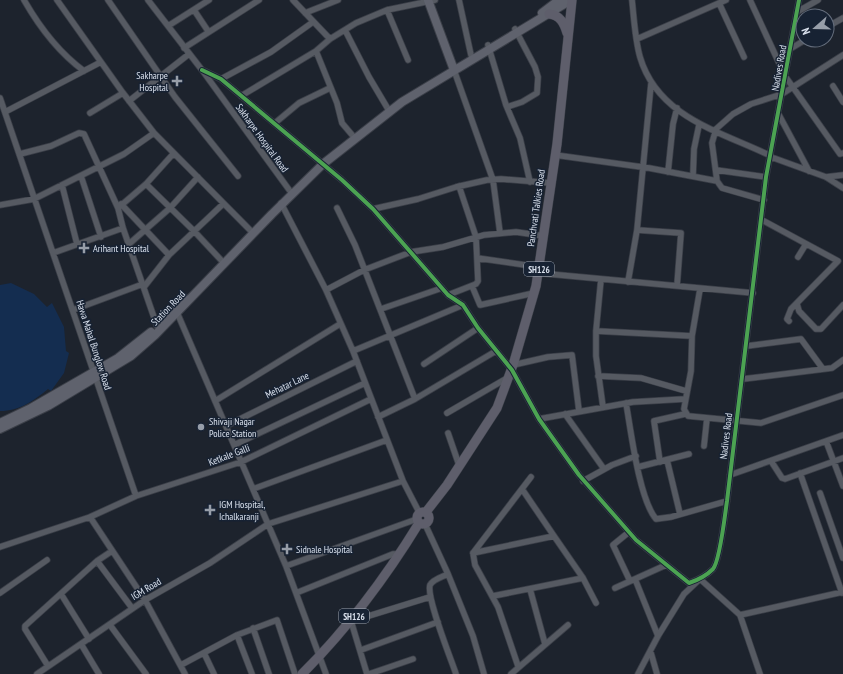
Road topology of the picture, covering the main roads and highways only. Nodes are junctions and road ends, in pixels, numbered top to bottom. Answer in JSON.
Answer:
{"nodes":[{"id":1,"x":559,"y":0,"type":"edge"},
{"id":2,"x":571,"y":0,"type":"edge"},
{"id":3,"x":430,"y":1,"type":"edge"},
{"id":4,"x":549,"y":14,"type":"junction"},
{"id":5,"x":516,"y":31,"type":"junction"},
{"id":6,"x":568,"y":36,"type":"junction"},
{"id":7,"x":488,"y":47,"type":"junction"},
{"id":8,"x":453,"y":68,"type":"junction"},
{"id":9,"x":322,"y":163,"type":"junction"},
{"id":10,"x":281,"y":203,"type":"junction"},
{"id":11,"x":176,"y":310,"type":"junction"},
{"id":12,"x":93,"y":375,"type":"junction"},
{"id":13,"x":0,"y":423,"type":"edge"},
{"id":14,"x":0,"y":430,"type":"edge"},
{"id":15,"x":302,"y":674,"type":"edge"}],
"edges":[{"from":1,"to":5,"type":"main road"},
{"from":2,"to":4,"type":"main road"},
{"from":2,"to":6,"type":"main road","name":"Panchvati Talkies Road","number":"SH126"},
{"from":3,"to":8,"type":"main road"},
{"from":4,"to":5,"type":"main road"},
{"from":4,"to":6,"type":"main road"},
{"from":5,"to":7,"type":"main road"},
{"from":6,"to":15,"type":"main road","name":"Panchvati Talkies Road","number":"SH126"},
{"from":7,"to":8,"type":"main road"},
{"from":7,"to":8,"type":"main road"},
{"from":8,"to":9,"type":"main road"},
{"from":8,"to":9,"type":"main road"},
{"from":9,"to":10,"type":"main road","name":"Station Road"},
{"from":9,"to":10,"type":"main road","name":"Station Road"},
{"from":10,"to":11,"type":"main road","name":"Station Road"},
{"from":10,"to":11,"type":"main road","name":"Station Road"},
{"from":11,"to":12,"type":"main road","name":"Station Road"},
{"from":11,"to":12,"type":"main road","name":"Station Road"},
{"from":12,"to":13,"type":"main road","name":"Station Road"},
{"from":12,"to":14,"type":"main road","name":"Station Road"}]}
